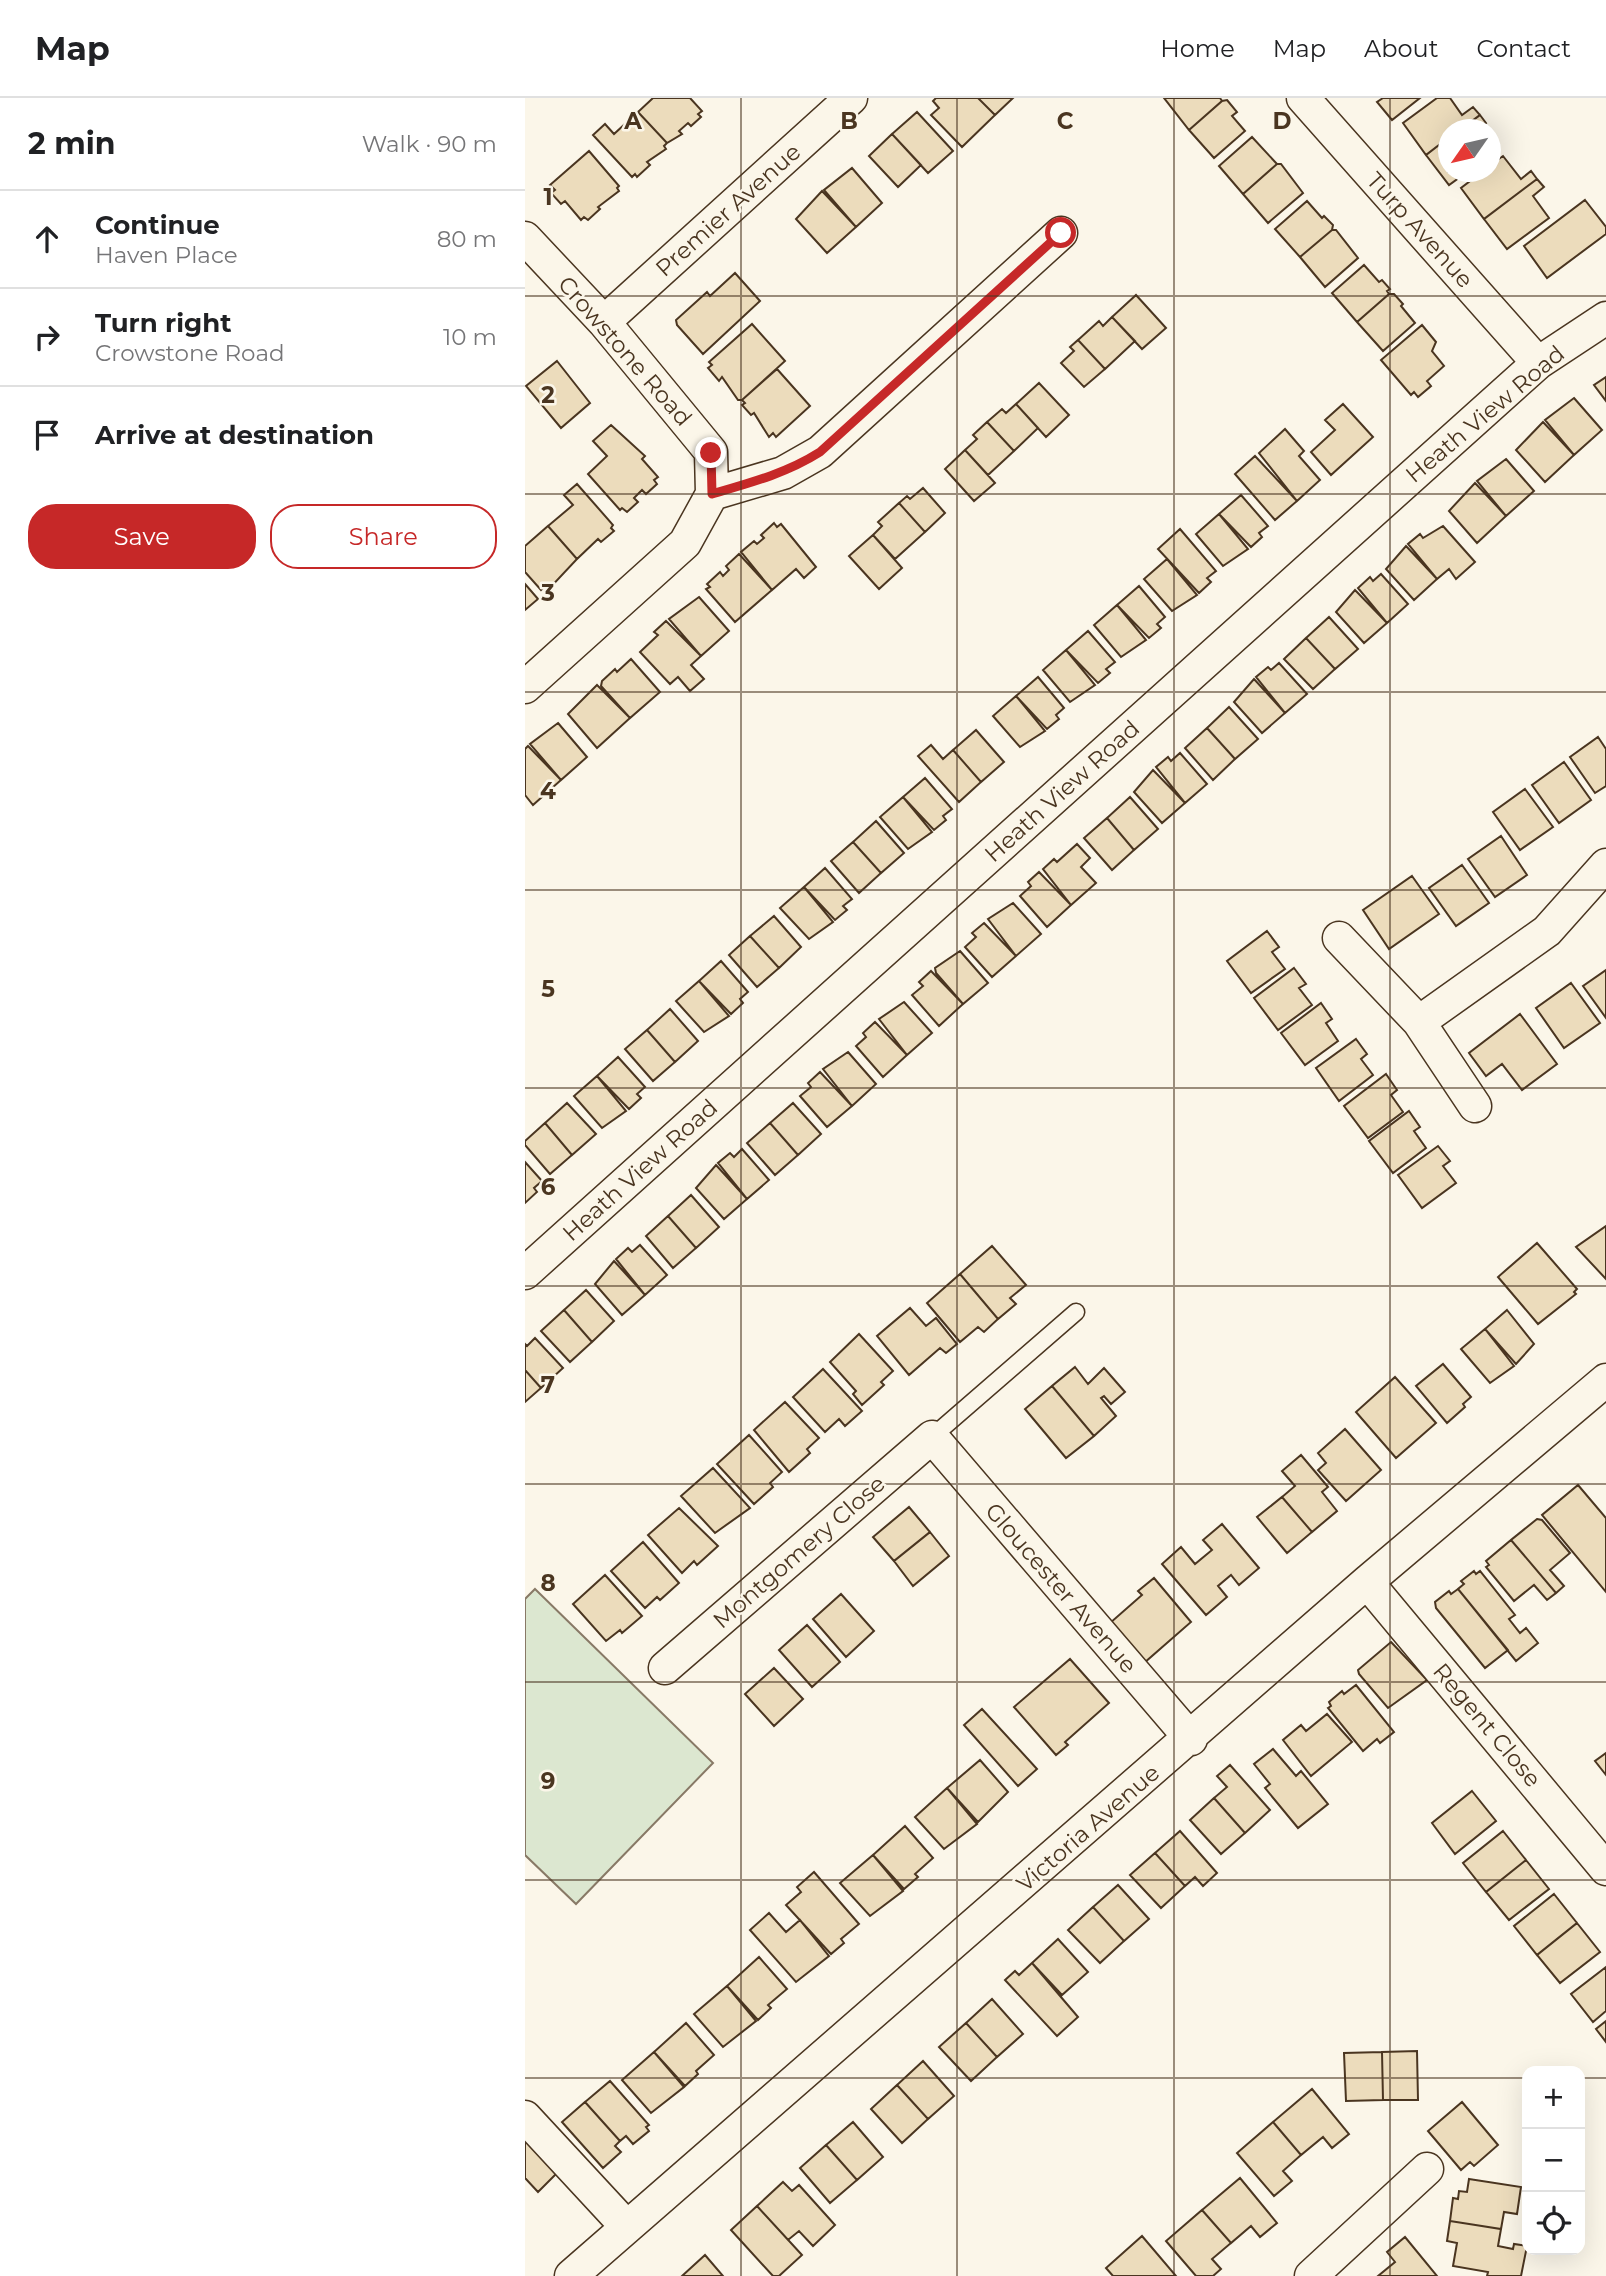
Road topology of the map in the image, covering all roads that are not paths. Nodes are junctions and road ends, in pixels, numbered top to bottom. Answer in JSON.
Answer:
{"nodes":[{"id":1,"x":851,"y":98,"type":"edge"},
{"id":2,"x":1303,"y":98,"type":"edge"},
{"id":3,"x":1061,"y":233,"type":"dead end"},
{"id":4,"x":525,"y":238,"type":"edge"},
{"id":5,"x":1606,"y":318,"type":"edge"},
{"id":6,"x":604,"y":322,"type":"junction"},
{"id":7,"x":1538,"y":363,"type":"junction"},
{"id":8,"x":712,"y":494,"type":"junction"},
{"id":9,"x":525,"y":687,"type":"edge"},
{"id":10,"x":1606,"y":865,"type":"edge"},
{"id":11,"x":1339,"y":938,"type":"dead end"},
{"id":12,"x":1419,"y":1022,"type":"junction"},
{"id":13,"x":1475,"y":1106,"type":"dead end"},
{"id":14,"x":525,"y":1273,"type":"edge"},
{"id":15,"x":1076,"y":1312,"type":"dead end"},
{"id":16,"x":1606,"y":1380,"type":"edge"},
{"id":17,"x":932,"y":1437,"type":"junction"},
{"id":18,"x":1367,"y":1582,"type":"junction"},
{"id":19,"x":665,"y":1668,"type":"dead end"},
{"id":20,"x":1191,"y":1739,"type":"junction"},
{"id":21,"x":1606,"y":1869,"type":"edge"},
{"id":22,"x":525,"y":2117,"type":"edge"},
{"id":23,"x":1427,"y":2169,"type":"dead end"},
{"id":24,"x":627,"y":2226,"type":"junction"},
{"id":25,"x":571,"y":2276,"type":"edge"},
{"id":26,"x":1311,"y":2276,"type":"edge"}],
"edges":[{"from":1,"to":6,"type":"street","name":"Premier Avenue"},
{"from":2,"to":7,"type":"street","name":"Turp Avenue"},
{"from":3,"to":8,"type":"street"},
{"from":4,"to":6,"type":"street","name":"Crowstone Road"},
{"from":5,"to":7,"type":"street","name":"Heath View Road"},
{"from":6,"to":8,"type":"street","name":"Crowstone Road"},
{"from":7,"to":14,"type":"street","name":"Heath View Road"},
{"from":8,"to":9,"type":"street"},
{"from":10,"to":12,"type":"street"},
{"from":11,"to":12,"type":"street"},
{"from":12,"to":13,"type":"street"},
{"from":15,"to":17,"type":"lane"},
{"from":16,"to":18,"type":"street","name":"Victoria Avenue"},
{"from":17,"to":19,"type":"street","name":"Montgomery Close"},
{"from":17,"to":20,"type":"street","name":"Gloucester Avenue"},
{"from":18,"to":20,"type":"street","name":"Victoria Avenue"},
{"from":18,"to":21,"type":"street","name":"Regent Close"},
{"from":20,"to":24,"type":"street","name":"Victoria Avenue"},
{"from":22,"to":24,"type":"street"},
{"from":23,"to":26,"type":"street"},
{"from":24,"to":25,"type":"street","name":"Victoria Avenue"}]}
